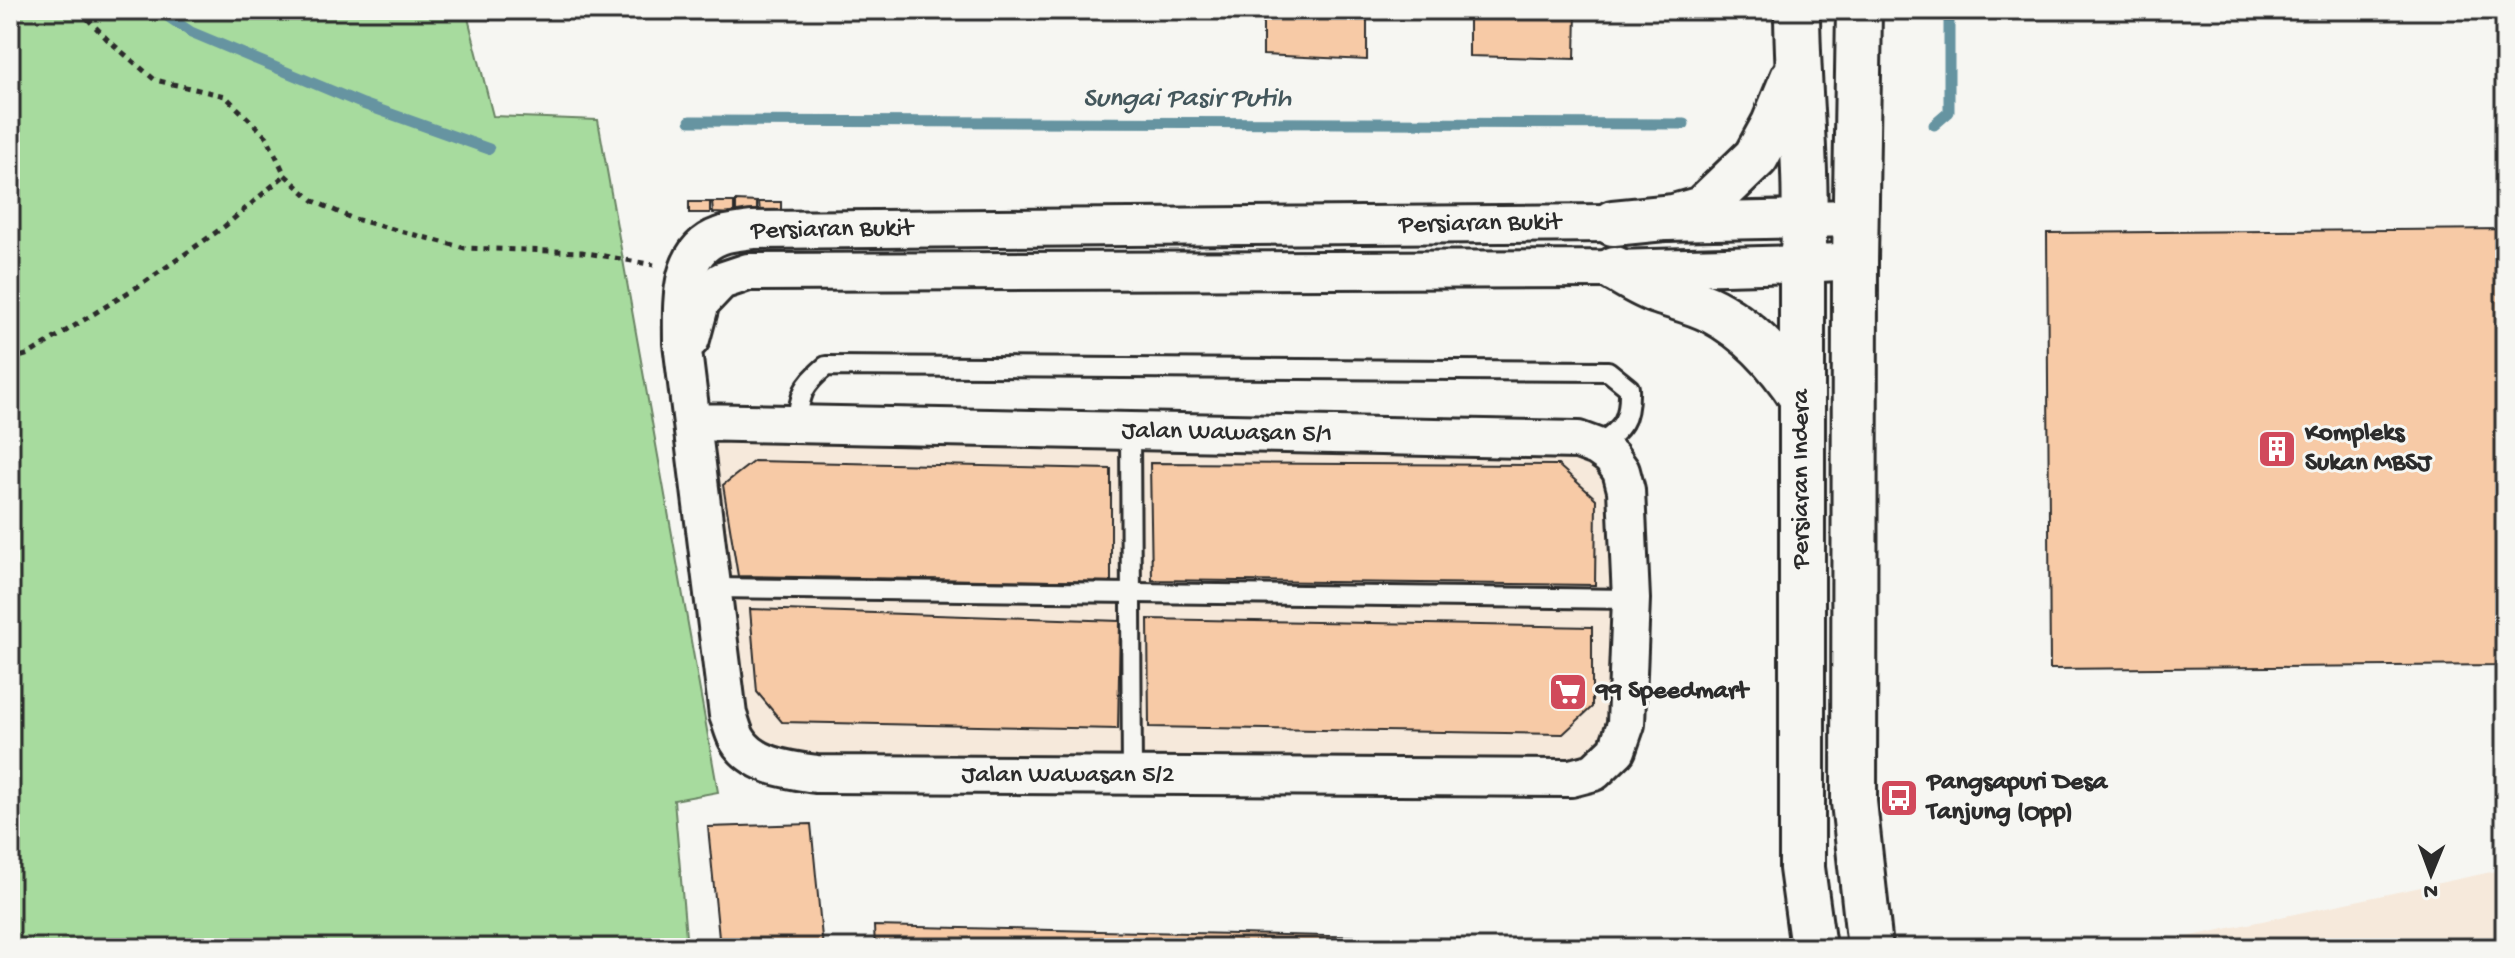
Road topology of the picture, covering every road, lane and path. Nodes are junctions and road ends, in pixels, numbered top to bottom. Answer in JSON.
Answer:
{"nodes":[{"id":1,"x":79,"y":10,"type":"edge"},
{"id":2,"x":1797,"y":10,"type":"edge"},
{"id":3,"x":1859,"y":10,"type":"edge"},
{"id":4,"x":1797,"y":69,"type":"junction"},
{"id":5,"x":285,"y":175,"type":"junction"},
{"id":6,"x":1856,"y":218,"type":"junction"},
{"id":7,"x":1806,"y":221,"type":"junction"},
{"id":8,"x":1613,"y":223,"type":"junction"},
{"id":9,"x":1855,"y":261,"type":"junction"},
{"id":10,"x":1802,"y":264,"type":"junction"},
{"id":11,"x":1615,"y":269,"type":"junction"},
{"id":12,"x":687,"y":271,"type":"junction"},
{"id":13,"x":10,"y":360,"type":"edge"},
{"id":14,"x":687,"y":374,"type":"junction"},
{"id":15,"x":1802,"y":398,"type":"junction"},
{"id":16,"x":693,"y":422,"type":"junction"},
{"id":17,"x":796,"y":425,"type":"junction"},
{"id":18,"x":1130,"y":432,"type":"junction"},
{"id":19,"x":1597,"y":447,"type":"junction"},
{"id":20,"x":714,"y":588,"type":"junction"},
{"id":21,"x":1130,"y":592,"type":"junction"},
{"id":22,"x":1631,"y":599,"type":"junction"},
{"id":23,"x":1132,"y":776,"type":"junction"},
{"id":24,"x":1813,"y":948,"type":"edge"},
{"id":25,"x":1870,"y":948,"type":"edge"}],
"edges":[{"from":1,"to":5,"type":"path"},
{"from":2,"to":4,"type":"main road","name":"Persiaran Indera"},
{"from":3,"to":6,"type":"main road","name":"Persiaran Indera"},
{"from":4,"to":7,"type":"main road","name":"Persiaran Indera"},
{"from":4,"to":8,"type":"main road"},
{"from":5,"to":12,"type":"path"},
{"from":5,"to":13,"type":"path"},
{"from":6,"to":7,"type":"street","name":"Persiaran Bukit"},
{"from":6,"to":9,"type":"main road","name":"Persiaran Indera"},
{"from":7,"to":8,"type":"street","name":"Persiaran Bukit"},
{"from":7,"to":10,"type":"main road","name":"Persiaran Indera"},
{"from":8,"to":12,"type":"street","name":"Persiaran Bukit"},
{"from":9,"to":10,"type":"street","name":"Persiaran Bukit"},
{"from":9,"to":25,"type":"main road","name":"Persiaran Indera"},
{"from":10,"to":11,"type":"street","name":"Persiaran Bukit"},
{"from":10,"to":15,"type":"main road","name":"Persiaran Indera"},
{"from":11,"to":14,"type":"street","name":"Persiaran Bukit"},
{"from":11,"to":15,"type":"main road"},
{"from":12,"to":14,"type":"street"},
{"from":14,"to":16,"type":"street","name":"Jalan Wawasan 5/2"},
{"from":15,"to":24,"type":"main road","name":"Persiaran Indera"},
{"from":16,"to":17,"type":"street","name":"Jalan Wawasan 5/1"},
{"from":16,"to":20,"type":"street","name":"Jalan Wawasan 5/2"},
{"from":17,"to":18,"type":"street","name":"Jalan Wawasan 5/1"},
{"from":17,"to":19,"type":"lane"},
{"from":18,"to":19,"type":"street","name":"Jalan Wawasan 5/1"},
{"from":18,"to":21,"type":"lane"},
{"from":19,"to":22,"type":"street"},
{"from":20,"to":21,"type":"lane"},
{"from":20,"to":23,"type":"street","name":"Jalan Wawasan 5/2"},
{"from":21,"to":22,"type":"lane"},
{"from":21,"to":23,"type":"lane"},
{"from":22,"to":23,"type":"street","name":"Jalan Wawasan 5/2"}]}
